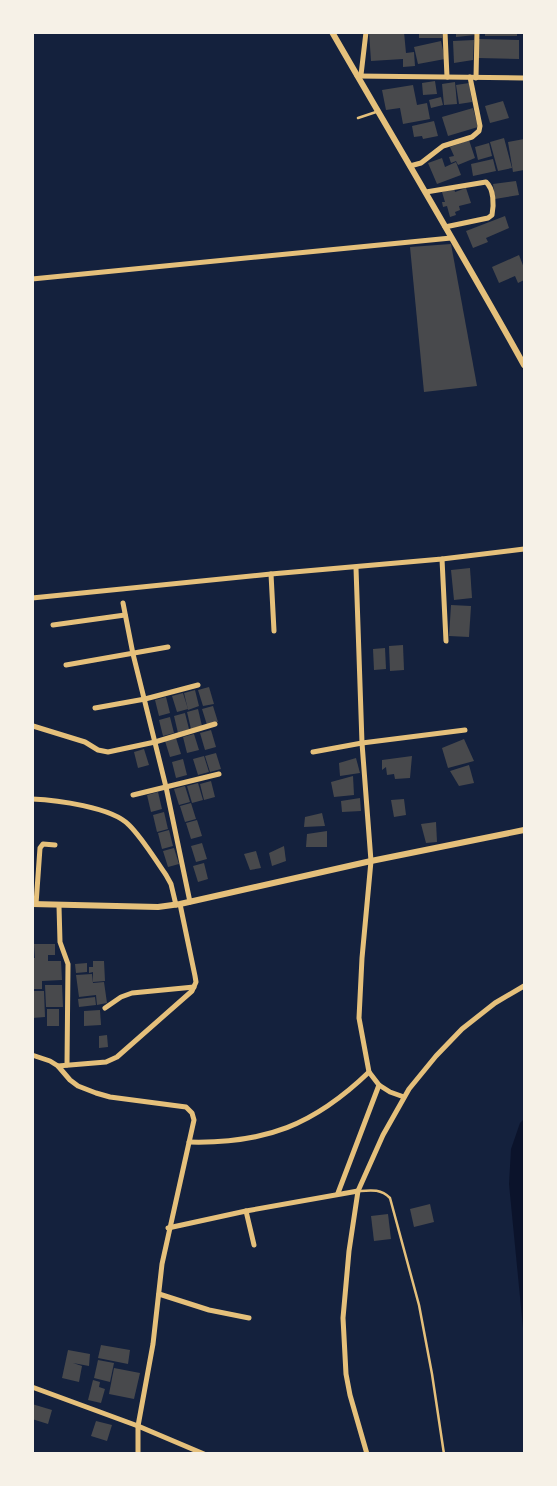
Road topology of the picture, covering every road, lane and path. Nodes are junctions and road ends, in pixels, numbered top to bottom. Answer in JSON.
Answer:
{"nodes":[{"id":1,"x":332,"y":32,"type":"edge"},
{"id":2,"x":366,"y":32,"type":"edge"},
{"id":3,"x":445,"y":32,"type":"edge"},
{"id":4,"x":477,"y":32,"type":"edge"},
{"id":5,"x":359,"y":76,"type":"junction"},
{"id":6,"x":470,"y":77,"type":"junction"},
{"id":7,"x":447,"y":78,"type":"junction"},
{"id":8,"x":476,"y":78,"type":"junction"},
{"id":9,"x":524,"y":78,"type":"edge"},
{"id":10,"x":377,"y":112,"type":"junction"},
{"id":11,"x":358,"y":118,"type":"dead end"},
{"id":12,"x":410,"y":166,"type":"junction"},
{"id":13,"x":426,"y":192,"type":"junction"},
{"id":14,"x":444,"y":227,"type":"junction"},
{"id":15,"x":451,"y":238,"type":"junction"},
{"id":16,"x":32,"y":279,"type":"edge"},
{"id":17,"x":521,"y":351,"type":"edge"},
{"id":18,"x":524,"y":365,"type":"edge"},
{"id":19,"x":524,"y":549,"type":"edge"},
{"id":20,"x":442,"y":560,"type":"junction"},
{"id":21,"x":356,"y":568,"type":"junction"},
{"id":22,"x":271,"y":574,"type":"junction"},
{"id":23,"x":32,"y":598,"type":"edge"},
{"id":24,"x":123,"y":603,"type":"dead end"},
{"id":25,"x":125,"y":615,"type":"junction"},
{"id":26,"x":53,"y":624,"type":"dead end"},
{"id":27,"x":274,"y":631,"type":"dead end"},
{"id":28,"x":446,"y":641,"type":"dead end"},
{"id":29,"x":168,"y":647,"type":"dead end"},
{"id":30,"x":133,"y":654,"type":"junction"},
{"id":31,"x":66,"y":665,"type":"dead end"},
{"id":32,"x":198,"y":685,"type":"dead end"},
{"id":33,"x":145,"y":699,"type":"junction"},
{"id":34,"x":96,"y":708,"type":"dead end"},
{"id":35,"x":215,"y":724,"type":"dead end"},
{"id":36,"x":33,"y":726,"type":"edge"},
{"id":37,"x":465,"y":730,"type":"dead end"},
{"id":38,"x":155,"y":742,"type":"junction"},
{"id":39,"x":362,"y":743,"type":"junction"},
{"id":40,"x":313,"y":752,"type":"dead end"},
{"id":41,"x":219,"y":774,"type":"dead end"},
{"id":42,"x":166,"y":787,"type":"junction"},
{"id":43,"x":133,"y":794,"type":"dead end"},
{"id":44,"x":32,"y":799,"type":"edge"},
{"id":45,"x":524,"y":830,"type":"edge"},
{"id":46,"x":55,"y":845,"type":"dead end"},
{"id":47,"x":371,"y":861,"type":"junction"},
{"id":48,"x":190,"y":902,"type":"junction"},
{"id":49,"x":34,"y":904,"type":"edge"},
{"id":50,"x":178,"y":905,"type":"junction"},
{"id":51,"x":59,"y":906,"type":"junction"},
{"id":52,"x":524,"y":986,"type":"edge"},
{"id":53,"x":194,"y":987,"type":"junction"},
{"id":54,"x":105,"y":1008,"type":"dead end"},
{"id":55,"x":32,"y":1055,"type":"edge"},
{"id":56,"x":67,"y":1065,"type":"junction"},
{"id":57,"x":58,"y":1066,"type":"junction"},
{"id":58,"x":368,"y":1072,"type":"junction"},
{"id":59,"x":379,"y":1085,"type":"junction"},
{"id":60,"x":404,"y":1097,"type":"junction"},
{"id":61,"x":189,"y":1142,"type":"junction"},
{"id":62,"x":358,"y":1191,"type":"junction"},
{"id":63,"x":338,"y":1193,"type":"junction"},
{"id":64,"x":246,"y":1211,"type":"junction"},
{"id":65,"x":168,"y":1228,"type":"junction"},
{"id":66,"x":254,"y":1245,"type":"dead end"},
{"id":67,"x":159,"y":1294,"type":"junction"},
{"id":68,"x":249,"y":1318,"type":"dead end"},
{"id":69,"x":32,"y":1387,"type":"edge"},
{"id":70,"x":138,"y":1426,"type":"junction"},
{"id":71,"x":138,"y":1454,"type":"edge"},
{"id":72,"x":204,"y":1454,"type":"edge"},
{"id":73,"x":367,"y":1454,"type":"edge"},
{"id":74,"x":444,"y":1454,"type":"edge"}],
"edges":[{"from":1,"to":5,"type":"street"},
{"from":2,"to":5,"type":"street"},
{"from":3,"to":7,"type":"street"},
{"from":4,"to":8,"type":"street"},
{"from":5,"to":7,"type":"street"},
{"from":5,"to":10,"type":"street"},
{"from":6,"to":7,"type":"street"},
{"from":6,"to":8,"type":"street"},
{"from":6,"to":12,"type":"street"},
{"from":8,"to":9,"type":"street"},
{"from":10,"to":11,"type":"lane"},
{"from":10,"to":12,"type":"street"},
{"from":12,"to":13,"type":"street"},
{"from":13,"to":14,"type":"street"},
{"from":13,"to":14,"type":"street"},
{"from":14,"to":15,"type":"street"},
{"from":15,"to":16,"type":"street"},
{"from":15,"to":17,"type":"street"},
{"from":17,"to":18,"type":"street"},
{"from":19,"to":20,"type":"street"},
{"from":20,"to":21,"type":"street"},
{"from":20,"to":28,"type":"street"},
{"from":21,"to":22,"type":"street"},
{"from":21,"to":39,"type":"street"},
{"from":22,"to":23,"type":"street"},
{"from":22,"to":27,"type":"street"},
{"from":24,"to":25,"type":"street"},
{"from":25,"to":26,"type":"street"},
{"from":25,"to":30,"type":"street"},
{"from":29,"to":30,"type":"street"},
{"from":30,"to":31,"type":"street"},
{"from":30,"to":33,"type":"street"},
{"from":32,"to":33,"type":"street"},
{"from":33,"to":34,"type":"street"},
{"from":33,"to":38,"type":"street"},
{"from":35,"to":38,"type":"street"},
{"from":36,"to":38,"type":"street"},
{"from":37,"to":39,"type":"street"},
{"from":38,"to":42,"type":"street"},
{"from":39,"to":40,"type":"street"},
{"from":39,"to":47,"type":"street"},
{"from":41,"to":42,"type":"street"},
{"from":42,"to":43,"type":"street"},
{"from":42,"to":48,"type":"street"},
{"from":44,"to":50,"type":"street"},
{"from":45,"to":47,"type":"street"},
{"from":46,"to":49,"type":"street"},
{"from":47,"to":48,"type":"street"},
{"from":47,"to":58,"type":"street"},
{"from":48,"to":50,"type":"street"},
{"from":49,"to":51,"type":"street"},
{"from":50,"to":51,"type":"street"},
{"from":50,"to":53,"type":"street"},
{"from":51,"to":56,"type":"street"},
{"from":52,"to":60,"type":"street"},
{"from":53,"to":54,"type":"street"},
{"from":53,"to":56,"type":"street"},
{"from":55,"to":57,"type":"street"},
{"from":56,"to":57,"type":"street"},
{"from":57,"to":61,"type":"street"},
{"from":58,"to":59,"type":"street"},
{"from":58,"to":61,"type":"street"},
{"from":59,"to":60,"type":"street"},
{"from":59,"to":63,"type":"street"},
{"from":60,"to":62,"type":"street"},
{"from":61,"to":65,"type":"street"},
{"from":62,"to":63,"type":"street"},
{"from":62,"to":73,"type":"street"},
{"from":62,"to":74,"type":"lane"},
{"from":63,"to":64,"type":"street"},
{"from":64,"to":65,"type":"street"},
{"from":64,"to":66,"type":"street"},
{"from":65,"to":67,"type":"street"},
{"from":67,"to":68,"type":"street"},
{"from":67,"to":70,"type":"street"},
{"from":69,"to":70,"type":"street"},
{"from":70,"to":71,"type":"street"},
{"from":70,"to":72,"type":"street"}]}
